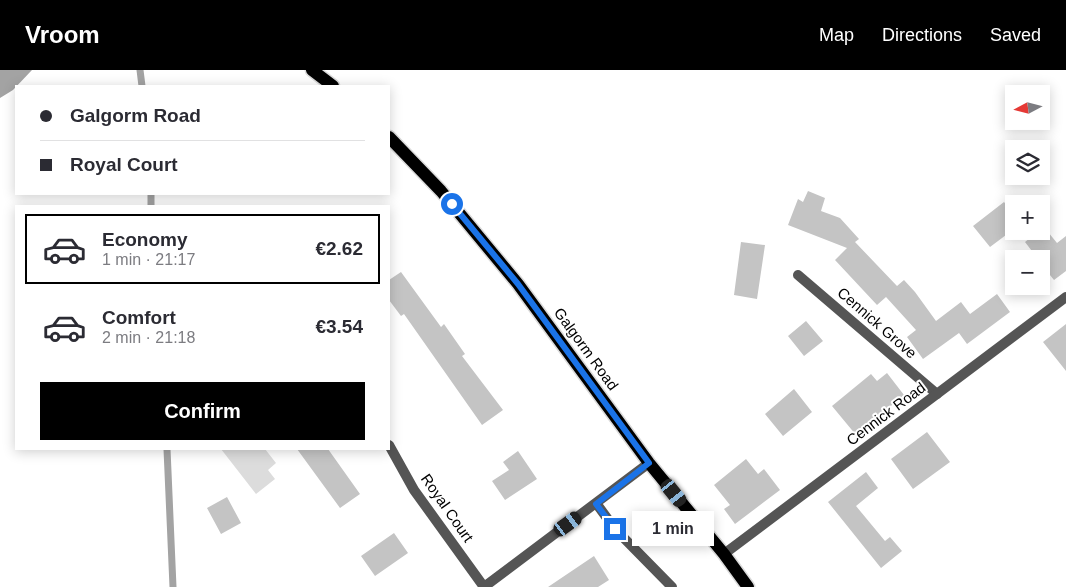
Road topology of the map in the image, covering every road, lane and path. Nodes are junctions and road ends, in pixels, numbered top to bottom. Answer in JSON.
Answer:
{"nodes":[{"id":1,"x":312,"y":70,"type":"edge"},
{"id":2,"x":332,"y":85,"type":"edge"},
{"id":3,"x":390,"y":138,"type":"edge"},
{"id":4,"x":798,"y":275,"type":"dead end"},
{"id":5,"x":1066,"y":297,"type":"edge"},
{"id":6,"x":937,"y":394,"type":"junction"},
{"id":7,"x":390,"y":447,"type":"edge"},
{"id":8,"x":649,"y":463,"type":"junction"},
{"id":9,"x":596,"y":504,"type":"junction"},
{"id":10,"x":724,"y":554,"type":"junction"},
{"id":11,"x":484,"y":587,"type":"edge"},
{"id":12,"x":672,"y":587,"type":"edge"},
{"id":13,"x":748,"y":587,"type":"edge"}],
"edges":[{"from":1,"to":2,"type":"main road"},
{"from":3,"to":8,"type":"main road","name":"Galgorm Road"},
{"from":4,"to":6,"type":"street","name":"Cennick Grove"},
{"from":5,"to":6,"type":"street","name":"Cennick Road"},
{"from":6,"to":10,"type":"street","name":"Cennick Road"},
{"from":7,"to":11,"type":"street","name":"Royal Court"},
{"from":8,"to":9,"type":"street","name":"Royal Court"},
{"from":8,"to":10,"type":"main road","name":"Galgorm Road"},
{"from":9,"to":11,"type":"street","name":"Royal Court"},
{"from":9,"to":12,"type":"street"},
{"from":10,"to":13,"type":"main road","name":"Galgorm Road"}]}
